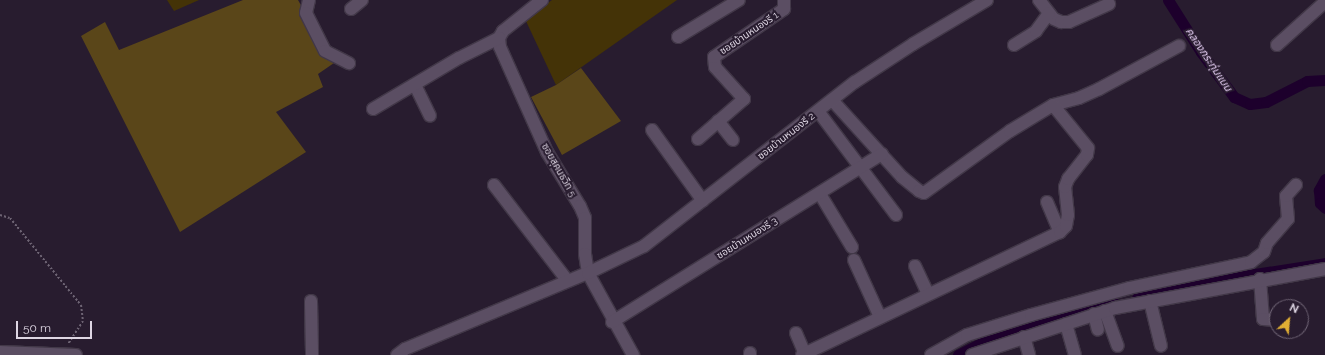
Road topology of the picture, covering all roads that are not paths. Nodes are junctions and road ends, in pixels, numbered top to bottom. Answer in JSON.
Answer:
{"nodes":[{"id":1,"x":309,"y":0,"type":"edge"},
{"id":2,"x":362,"y":0,"type":"edge"},
{"id":3,"x":542,"y":0,"type":"edge"},
{"id":4,"x":739,"y":0,"type":"edge"},
{"id":5,"x":987,"y":0,"type":"edge"},
{"id":6,"x":1039,"y":0,"type":"edge"},
{"id":7,"x":786,"y":1,"type":"edge"},
{"id":8,"x":1325,"y":2,"type":"edge"},
{"id":9,"x":1109,"y":4,"type":"dead end"},
{"id":10,"x":351,"y":9,"type":"dead end"},
{"id":11,"x":1049,"y":13,"type":"junction"},
{"id":12,"x":678,"y":37,"type":"dead end"},
{"id":13,"x":499,"y":38,"type":"junction"},
{"id":14,"x":1277,"y":45,"type":"dead end"},
{"id":15,"x":1014,"y":46,"type":"dead end"},
{"id":16,"x":1179,"y":46,"type":"dead end"},
{"id":17,"x":348,"y":63,"type":"dead end"},
{"id":18,"x":415,"y":85,"type":"junction"},
{"id":19,"x":832,"y":100,"type":"junction"},
{"id":20,"x":1053,"y":105,"type":"junction"},
{"id":21,"x":373,"y":109,"type":"dead end"},
{"id":22,"x":818,"y":111,"type":"junction"},
{"id":23,"x":430,"y":116,"type":"dead end"},
{"id":24,"x":718,"y":122,"type":"junction"},
{"id":25,"x":652,"y":130,"type":"dead end"},
{"id":26,"x":698,"y":139,"type":"dead end"},
{"id":27,"x":733,"y":140,"type":"dead end"},
{"id":28,"x":882,"y":154,"type":"junction"},
{"id":29,"x":859,"y":167,"type":"junction"},
{"id":30,"x":494,"y":185,"type":"dead end"},
{"id":31,"x":1296,"y":185,"type":"dead end"},
{"id":32,"x":820,"y":194,"type":"junction"},
{"id":33,"x":703,"y":201,"type":"junction"},
{"id":34,"x":1046,"y":202,"type":"dead end"},
{"id":35,"x":896,"y":215,"type":"dead end"},
{"id":36,"x":1060,"y":232,"type":"junction"},
{"id":37,"x":852,"y":248,"type":"dead end"},
{"id":38,"x":854,"y":260,"type":"dead end"},
{"id":39,"x":915,"y":266,"type":"dead end"},
{"id":40,"x":1325,"y":268,"type":"edge"},
{"id":41,"x":588,"y":273,"type":"junction"},
{"id":42,"x":1260,"y":279,"type":"junction"},
{"id":43,"x":567,"y":280,"type":"junction"},
{"id":44,"x":928,"y":294,"type":"junction"},
{"id":45,"x":311,"y":300,"type":"dead end"},
{"id":46,"x":1150,"y":301,"type":"junction"},
{"id":47,"x":1100,"y":312,"type":"junction"},
{"id":48,"x":880,"y":317,"type":"junction"},
{"id":49,"x":1269,"y":319,"type":"edge"},
{"id":50,"x":612,"y":322,"type":"junction"},
{"id":51,"x":1066,"y":324,"type":"junction"},
{"id":52,"x":1098,"y":330,"type":"dead end"},
{"id":53,"x":796,"y":333,"type":"dead end"},
{"id":54,"x":1024,"y":337,"type":"junction"},
{"id":55,"x":1118,"y":346,"type":"dead end"},
{"id":56,"x":1161,"y":346,"type":"dead end"},
{"id":57,"x":0,"y":352,"type":"edge"},
{"id":58,"x":42,"y":354,"type":"edge"},
{"id":59,"x":60,"y":354,"type":"edge"},
{"id":60,"x":804,"y":354,"type":"edge"},
{"id":61,"x":76,"y":355,"type":"edge"},
{"id":62,"x":312,"y":355,"type":"edge"},
{"id":63,"x":397,"y":355,"type":"edge"},
{"id":64,"x":632,"y":355,"type":"edge"},
{"id":65,"x":931,"y":355,"type":"edge"},
{"id":66,"x":972,"y":355,"type":"edge"},
{"id":67,"x":1029,"y":355,"type":"edge"},
{"id":68,"x":1075,"y":355,"type":"edge"}],
"edges":[{"from":1,"to":17,"type":"street"},
{"from":2,"to":10,"type":"street"},
{"from":3,"to":13,"type":"street"},
{"from":4,"to":12,"type":"street"},
{"from":5,"to":19,"type":"street","name":"ซอยบ้านหนองรี 2"},
{"from":6,"to":11,"type":"street"},
{"from":7,"to":24,"type":"street","name":"ซอยบ้านหนองรี 1"},
{"from":8,"to":14,"type":"street"},
{"from":9,"to":11,"type":"street"},
{"from":11,"to":15,"type":"street"},
{"from":13,"to":18,"type":"street"},
{"from":13,"to":41,"type":"street","name":"ซอยสุคนธวิท 5"},
{"from":16,"to":20,"type":"street"},
{"from":18,"to":21,"type":"street"},
{"from":18,"to":23,"type":"street"},
{"from":19,"to":22,"type":"street","name":"ซอยบ้านหนองรี 2"},
{"from":19,"to":28,"type":"street"},
{"from":20,"to":28,"type":"street"},
{"from":20,"to":36,"type":"street"},
{"from":22,"to":29,"type":"street"},
{"from":22,"to":33,"type":"street","name":"ซอยบ้านหนองรี 2"},
{"from":24,"to":26,"type":"street"},
{"from":24,"to":27,"type":"street"},
{"from":25,"to":33,"type":"street"},
{"from":28,"to":29,"type":"street","name":"ซอยบ้านหนองรี 3"},
{"from":29,"to":32,"type":"street","name":"ซอยบ้านหนองรี 3"},
{"from":29,"to":35,"type":"street"},
{"from":30,"to":43,"type":"street"},
{"from":31,"to":65,"type":"street"},
{"from":32,"to":37,"type":"street"},
{"from":32,"to":50,"type":"street","name":"ซอยบ้านหนองรี 3"},
{"from":33,"to":41,"type":"street","name":"ซอยบ้านหนองรี 2"},
{"from":34,"to":36,"type":"street"},
{"from":36,"to":44,"type":"street"},
{"from":38,"to":48,"type":"street"},
{"from":39,"to":44,"type":"street"},
{"from":40,"to":42,"type":"street"},
{"from":41,"to":43,"type":"street","name":"ซอยบ้านหนองรี 2"},
{"from":41,"to":50,"type":"street","name":"ซอยสุคนธวิท 5"},
{"from":42,"to":46,"type":"street"},
{"from":42,"to":49,"type":"street"},
{"from":43,"to":63,"type":"street","name":"ซอยบ้านหนองรี 2"},
{"from":44,"to":48,"type":"street"},
{"from":45,"to":62,"type":"street"},
{"from":46,"to":47,"type":"street"},
{"from":46,"to":56,"type":"street"},
{"from":47,"to":51,"type":"street"},
{"from":47,"to":52,"type":"street"},
{"from":47,"to":55,"type":"street"},
{"from":48,"to":60,"type":"street"},
{"from":50,"to":64,"type":"street","name":"ซอยสุคนธวิท 5"},
{"from":51,"to":54,"type":"street"},
{"from":51,"to":68,"type":"street"},
{"from":53,"to":60,"type":"street"},
{"from":54,"to":66,"type":"street"},
{"from":54,"to":67,"type":"street"},
{"from":57,"to":58,"type":"street"},
{"from":58,"to":59,"type":"street"},
{"from":59,"to":61,"type":"street"}]}
